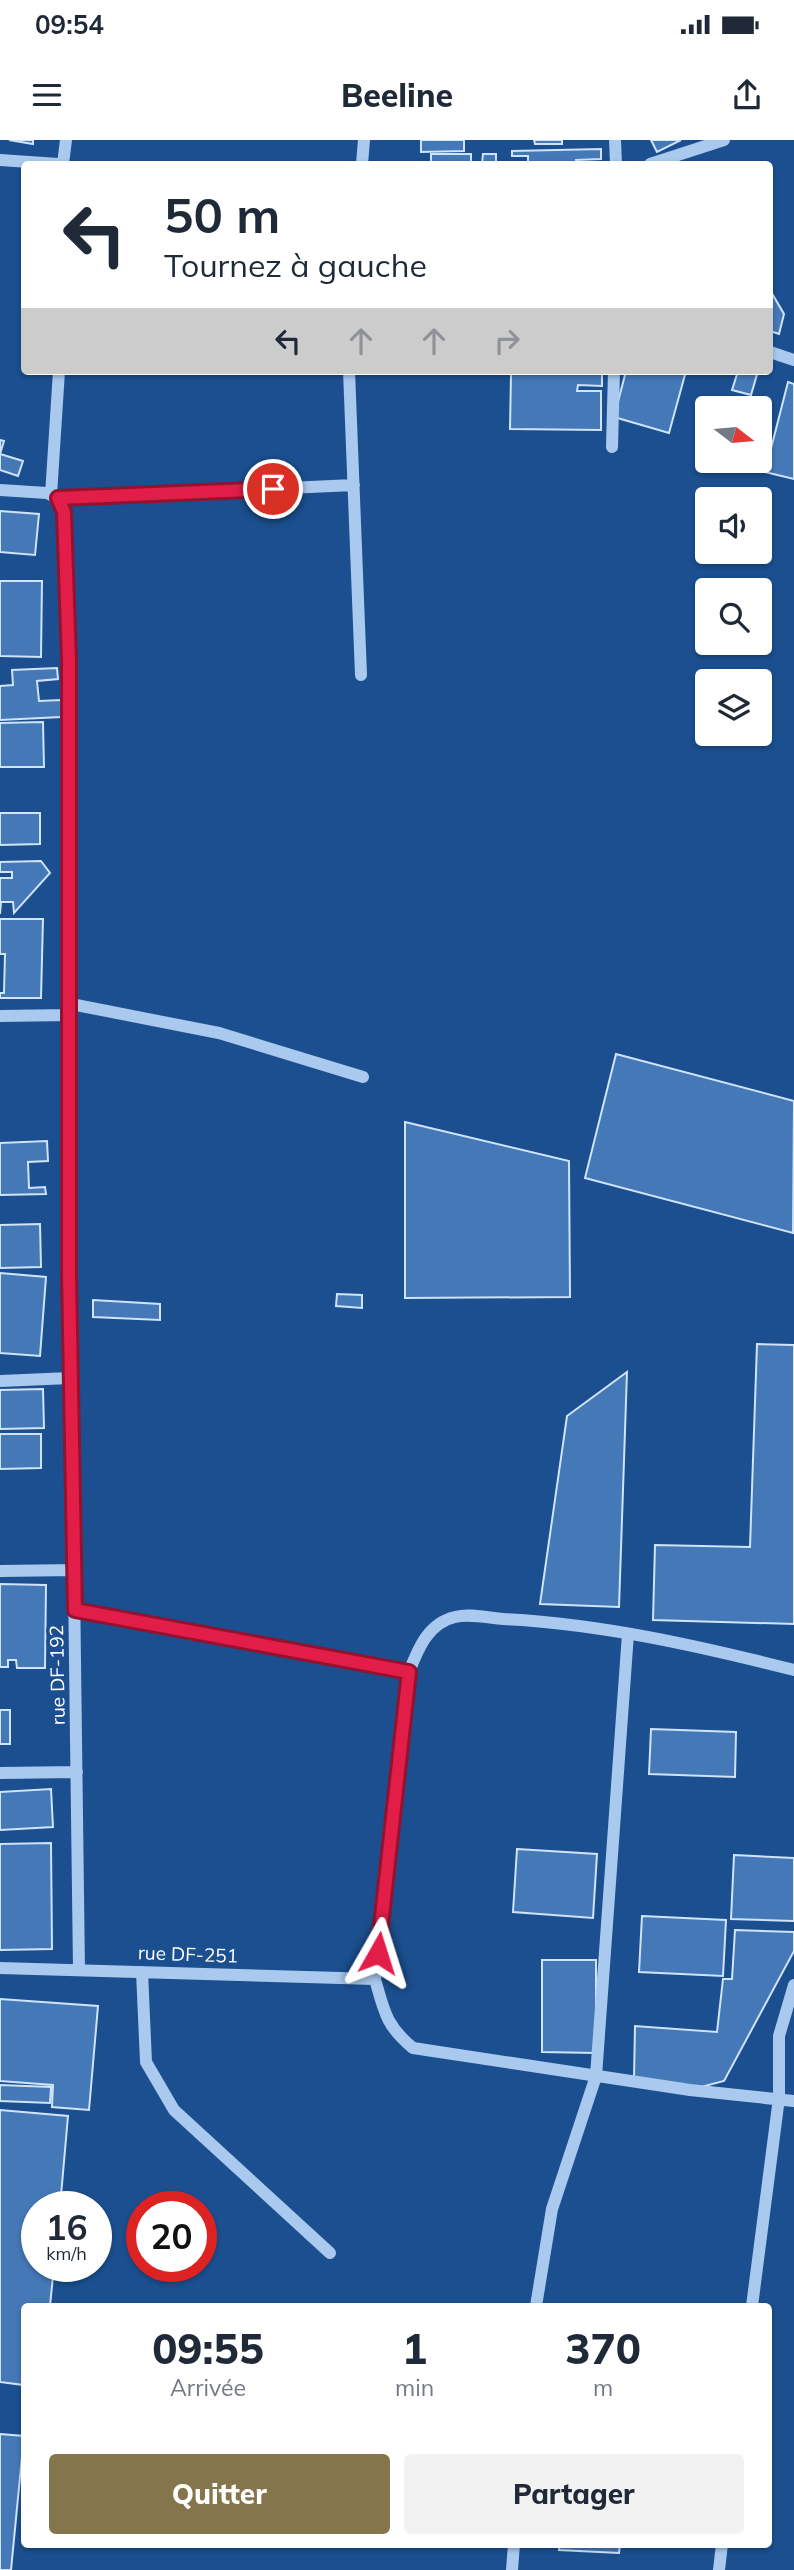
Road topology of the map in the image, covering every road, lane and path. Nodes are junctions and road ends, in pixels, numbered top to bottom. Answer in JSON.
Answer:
{"nodes":[{"id":1,"x":66,"y":140,"type":"edge"},
{"id":2,"x":364,"y":140,"type":"edge"},
{"id":3,"x":615,"y":140,"type":"edge"},
{"id":4,"x":724,"y":140,"type":"edge"},
{"id":5,"x":0,"y":160,"type":"edge"},
{"id":6,"x":21,"y":161,"type":"edge"},
{"id":7,"x":62,"y":161,"type":"edge"},
{"id":8,"x":362,"y":161,"type":"edge"},
{"id":9,"x":616,"y":161,"type":"edge"},
{"id":10,"x":659,"y":161,"type":"edge"},
{"id":11,"x":773,"y":353,"type":"edge"},
{"id":12,"x":794,"y":360,"type":"edge"},
{"id":13,"x":59,"y":375,"type":"edge"},
{"id":14,"x":349,"y":375,"type":"edge"},
{"id":15,"x":614,"y":375,"type":"edge"},
{"id":16,"x":612,"y":447,"type":"dead end"},
{"id":17,"x":354,"y":485,"type":"junction"},
{"id":18,"x":0,"y":490,"type":"edge"},
{"id":19,"x":55,"y":497,"type":"junction"},
{"id":20,"x":361,"y":675,"type":"dead end"},
{"id":21,"x":71,"y":1010,"type":"junction"},
{"id":22,"x":0,"y":1016,"type":"edge"},
{"id":23,"x":363,"y":1077,"type":"dead end"},
{"id":24,"x":70,"y":1378,"type":"junction"},
{"id":25,"x":0,"y":1381,"type":"edge"},
{"id":26,"x":0,"y":1570,"type":"edge"},
{"id":27,"x":75,"y":1570,"type":"junction"},
{"id":28,"x":75,"y":1610,"type":"junction"},
{"id":29,"x":628,"y":1634,"type":"junction"},
{"id":30,"x":794,"y":1670,"type":"edge"},
{"id":31,"x":409,"y":1672,"type":"junction"},
{"id":32,"x":78,"y":1772,"type":"junction"},
{"id":33,"x":0,"y":1773,"type":"edge"},
{"id":34,"x":0,"y":1968,"type":"edge"},
{"id":35,"x":79,"y":1970,"type":"junction"},
{"id":36,"x":142,"y":1972,"type":"junction"},
{"id":37,"x":375,"y":1979,"type":"junction"},
{"id":38,"x":794,"y":1984,"type":"edge"},
{"id":39,"x":596,"y":2076,"type":"junction"},
{"id":40,"x":779,"y":2098,"type":"junction"},
{"id":41,"x":794,"y":2101,"type":"edge"},
{"id":42,"x":330,"y":2253,"type":"dead end"},
{"id":43,"x":536,"y":2303,"type":"edge"},
{"id":44,"x":752,"y":2303,"type":"edge"},
{"id":45,"x":514,"y":2548,"type":"edge"},
{"id":46,"x":722,"y":2548,"type":"edge"},
{"id":47,"x":512,"y":2570,"type":"edge"},
{"id":48,"x":719,"y":2570,"type":"edge"}],
"edges":[{"from":1,"to":7,"type":"street"},
{"from":2,"to":8,"type":"street"},
{"from":3,"to":9,"type":"street"},
{"from":4,"to":10,"type":"street"},
{"from":5,"to":6,"type":"street"},
{"from":11,"to":12,"type":"street"},
{"from":13,"to":19,"type":"street","name":"rue DF-192"},
{"from":14,"to":17,"type":"street"},
{"from":15,"to":16,"type":"street"},
{"from":17,"to":19,"type":"street"},
{"from":17,"to":20,"type":"street"},
{"from":18,"to":19,"type":"street"},
{"from":19,"to":21,"type":"street","name":"rue DF-192"},
{"from":21,"to":22,"type":"street"},
{"from":21,"to":23,"type":"street"},
{"from":21,"to":24,"type":"street","name":"rue DF-192"},
{"from":24,"to":25,"type":"street"},
{"from":24,"to":27,"type":"street","name":"rue DF-192"},
{"from":26,"to":27,"type":"street"},
{"from":27,"to":28,"type":"street","name":"rue DF-192"},
{"from":28,"to":31,"type":"street"},
{"from":28,"to":32,"type":"street","name":"rue DF-192"},
{"from":29,"to":30,"type":"street"},
{"from":29,"to":31,"type":"street"},
{"from":29,"to":39,"type":"street"},
{"from":31,"to":37,"type":"street"},
{"from":32,"to":33,"type":"street"},
{"from":32,"to":35,"type":"street","name":"rue DF-192"},
{"from":34,"to":35,"type":"street","name":"rue DF-251"},
{"from":35,"to":36,"type":"street","name":"rue DF-251"},
{"from":36,"to":37,"type":"street","name":"rue DF-251"},
{"from":36,"to":42,"type":"street"},
{"from":37,"to":39,"type":"street"},
{"from":38,"to":40,"type":"street"},
{"from":39,"to":40,"type":"street"},
{"from":39,"to":43,"type":"street"},
{"from":40,"to":41,"type":"street"},
{"from":40,"to":44,"type":"street"},
{"from":45,"to":47,"type":"street"},
{"from":46,"to":48,"type":"street"}]}
